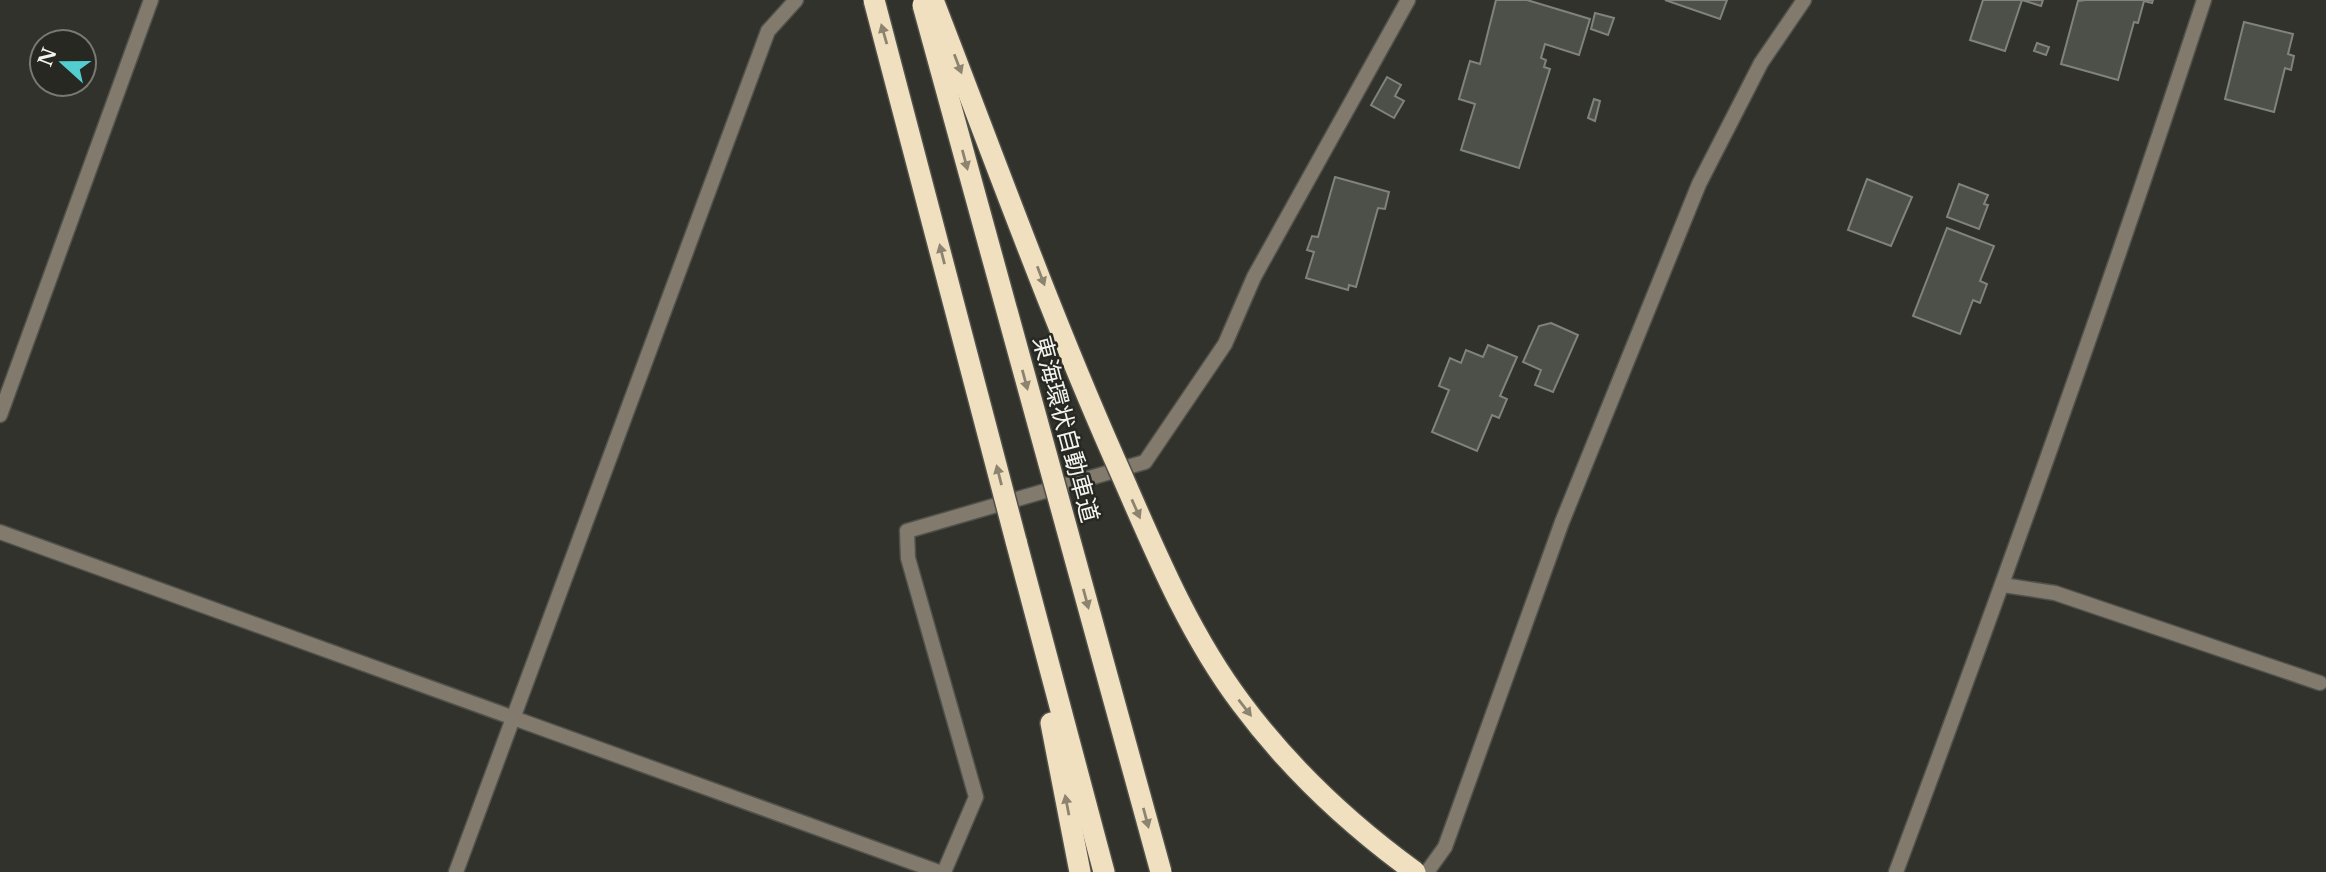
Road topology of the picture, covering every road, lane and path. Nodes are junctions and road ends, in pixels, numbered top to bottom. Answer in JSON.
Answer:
{"nodes":[{"id":1,"x":151,"y":0,"type":"edge"},
{"id":2,"x":796,"y":0,"type":"edge"},
{"id":3,"x":874,"y":0,"type":"edge"},
{"id":4,"x":921,"y":0,"type":"edge"},
{"id":5,"x":933,"y":0,"type":"edge"},
{"id":6,"x":1408,"y":0,"type":"edge"},
{"id":7,"x":1804,"y":0,"type":"edge"},
{"id":8,"x":2204,"y":0,"type":"edge"},
{"id":9,"x":0,"y":415,"type":"edge"},
{"id":10,"x":0,"y":531,"type":"edge"},
{"id":11,"x":1016,"y":541,"type":"junction"},
{"id":12,"x":2003,"y":585,"type":"junction"},
{"id":13,"x":2320,"y":683,"type":"dead end"},
{"id":14,"x":512,"y":715,"type":"junction"},
{"id":15,"x":456,"y":872,"type":"edge"},
{"id":16,"x":939,"y":872,"type":"edge"},
{"id":17,"x":944,"y":872,"type":"edge"},
{"id":18,"x":1080,"y":872,"type":"edge"},
{"id":19,"x":1104,"y":872,"type":"edge"},
{"id":20,"x":1161,"y":872,"type":"edge"},
{"id":21,"x":1415,"y":872,"type":"edge"},
{"id":22,"x":1427,"y":872,"type":"edge"},
{"id":23,"x":1896,"y":872,"type":"edge"}],
"edges":[{"from":1,"to":9,"type":"street"},
{"from":2,"to":14,"type":"street"},
{"from":11,"to":3,"type":"highway","one_way":true,"bridge":true},
{"from":4,"to":20,"type":"highway","name":"東海環状自動車道","one_way":true,"bridge":true},
{"from":5,"to":21,"type":"highway","one_way":true,"bridge":true},
{"from":6,"to":17,"type":"street"},
{"from":7,"to":22,"type":"street"},
{"from":8,"to":12,"type":"street"},
{"from":10,"to":14,"type":"street"},
{"from":18,"to":11,"type":"highway","one_way":true},
{"from":11,"to":19,"type":"highway"},
{"from":12,"to":13,"type":"street"},
{"from":12,"to":23,"type":"street"},
{"from":14,"to":15,"type":"street"},
{"from":14,"to":16,"type":"street"}]}
